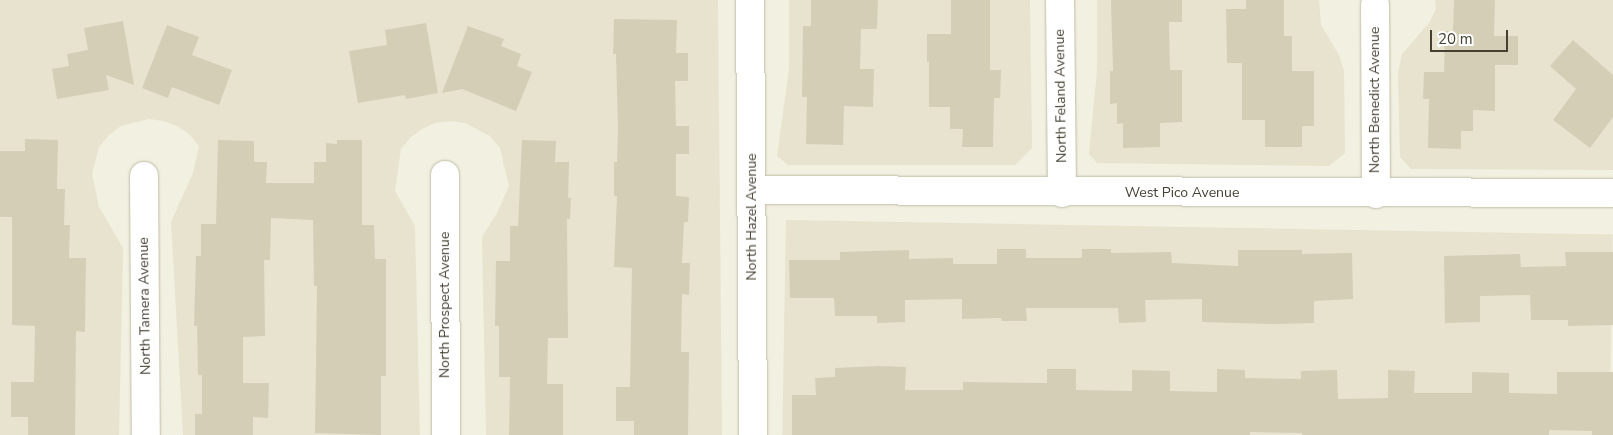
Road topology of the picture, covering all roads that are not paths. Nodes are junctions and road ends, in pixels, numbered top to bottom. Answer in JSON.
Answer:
{"nodes":[{"id":1,"x":750,"y":0,"type":"edge"},
{"id":2,"x":1060,"y":0,"type":"edge"},
{"id":3,"x":1375,"y":6,"type":"dead end"},
{"id":4,"x":445,"y":175,"type":"dead end"},
{"id":5,"x":144,"y":176,"type":"dead end"},
{"id":6,"x":752,"y":190,"type":"junction"},
{"id":7,"x":1062,"y":193,"type":"junction"},
{"id":8,"x":1613,"y":193,"type":"edge"},
{"id":9,"x":1376,"y":194,"type":"junction"},
{"id":10,"x":146,"y":435,"type":"edge"},
{"id":11,"x":446,"y":435,"type":"edge"},
{"id":12,"x":753,"y":435,"type":"edge"}],
"edges":[{"from":1,"to":6,"type":"street","name":"North Hazel Avenue"},
{"from":2,"to":7,"type":"street","name":"North Feland Avenue"},
{"from":3,"to":9,"type":"street","name":"North Benedict Avenue"},
{"from":4,"to":11,"type":"street","name":"North Prospect Avenue"},
{"from":5,"to":10,"type":"street","name":"North Tamera Avenue"},
{"from":6,"to":7,"type":"street","name":"West Pico Avenue"},
{"from":6,"to":12,"type":"street","name":"North Hazel Avenue"},
{"from":7,"to":9,"type":"street","name":"West Pico Avenue"},
{"from":8,"to":9,"type":"street","name":"West Pico Avenue"}]}
